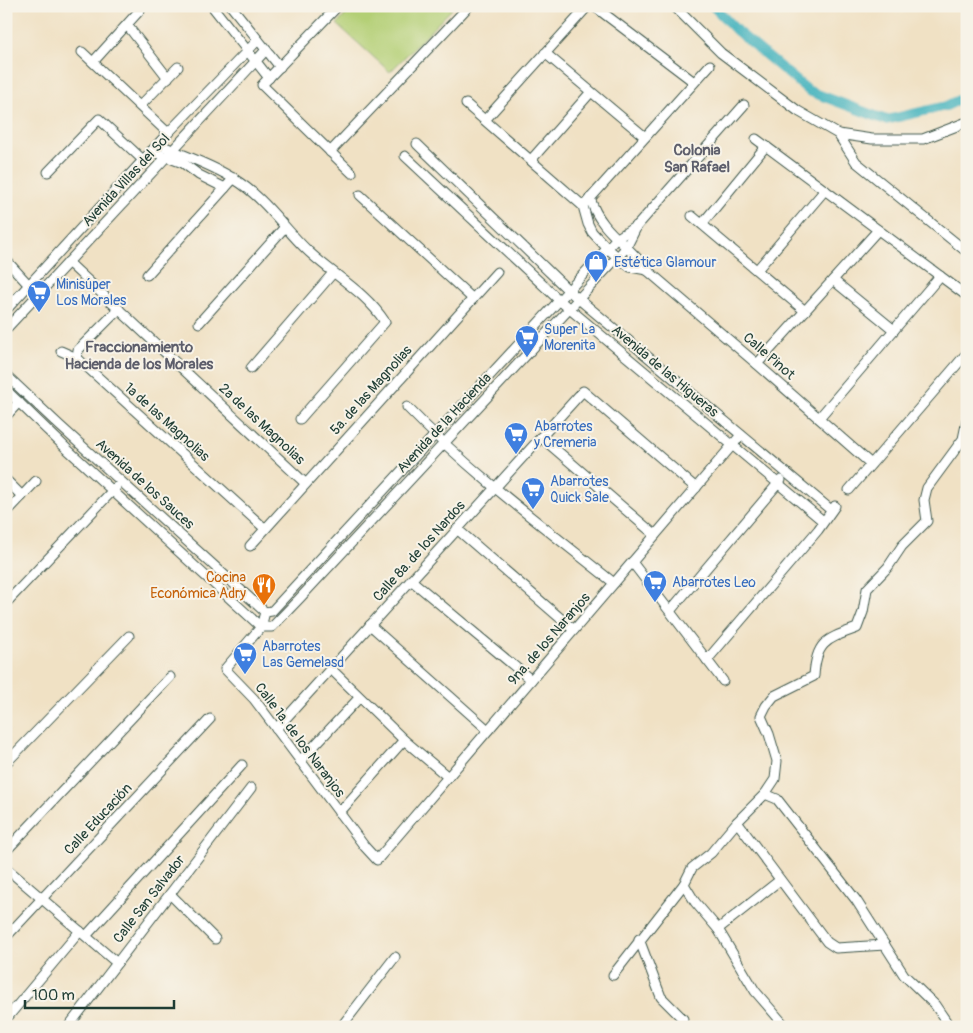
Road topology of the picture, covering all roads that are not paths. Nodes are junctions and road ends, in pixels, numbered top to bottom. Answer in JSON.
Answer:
{"nodes":[{"id":1,"x":212,"y":6,"type":"edge"},
{"id":2,"x":231,"y":6,"type":"edge"},
{"id":3,"x":338,"y":6,"type":"edge"},
{"id":4,"x":469,"y":6,"type":"edge"},
{"id":5,"x":588,"y":6,"type":"edge"},
{"id":6,"x":594,"y":6,"type":"edge"},
{"id":7,"x":674,"y":6,"type":"edge"},
{"id":8,"x":140,"y":10,"type":"dead end"},
{"id":9,"x":127,"y":25,"type":"junction"},
{"id":10,"x":258,"y":40,"type":"junction"},
{"id":11,"x":266,"y":50,"type":"junction"},
{"id":12,"x":248,"y":51,"type":"junction"},
{"id":13,"x":82,"y":52,"type":"dead end"},
{"id":14,"x":545,"y":53,"type":"junction"},
{"id":15,"x":255,"y":61,"type":"junction"},
{"id":16,"x":93,"y":62,"type":"junction"},
{"id":17,"x":710,"y":65,"type":"dead end"},
{"id":18,"x":178,"y":67,"type":"dead end"},
{"id":19,"x":280,"y":67,"type":"junction"},
{"id":20,"x":168,"y":78,"type":"junction"},
{"id":21,"x":269,"y":78,"type":"junction"},
{"id":22,"x":694,"y":82,"type":"junction"},
{"id":23,"x":591,"y":92,"type":"junction"},
{"id":24,"x":466,"y":104,"type":"dead end"},
{"id":25,"x":744,"y":105,"type":"dead end"},
{"id":26,"x":140,"y":106,"type":"junction"},
{"id":27,"x":485,"y":120,"type":"junction"},
{"id":28,"x":967,"y":122,"type":"edge"},
{"id":29,"x":168,"y":133,"type":"junction"},
{"id":30,"x":838,"y":134,"type":"junction"},
{"id":31,"x":645,"y":137,"type":"junction"},
{"id":32,"x":756,"y":139,"type":"dead end"},
{"id":33,"x":159,"y":144,"type":"junction"},
{"id":34,"x":417,"y":144,"type":"dead end"},
{"id":35,"x":766,"y":146,"type":"junction"},
{"id":36,"x":152,"y":151,"type":"junction"},
{"id":37,"x":330,"y":152,"type":"junction"},
{"id":38,"x":168,"y":154,"type":"junction"},
{"id":39,"x":405,"y":156,"type":"dead end"},
{"id":40,"x":143,"y":160,"type":"junction"},
{"id":41,"x":531,"y":160,"type":"junction"},
{"id":42,"x":48,"y":172,"type":"dead end"},
{"id":43,"x":352,"y":173,"type":"dead end"},
{"id":44,"x":234,"y":178,"type":"junction"},
{"id":45,"x":225,"y":188,"type":"junction"},
{"id":46,"x":825,"y":190,"type":"junction"},
{"id":47,"x":467,"y":192,"type":"junction"},
{"id":48,"x":360,"y":195,"type":"dead end"},
{"id":49,"x":590,"y":198,"type":"junction"},
{"id":50,"x":457,"y":204,"type":"junction"},
{"id":51,"x":583,"y":206,"type":"junction"},
{"id":52,"x":692,"y":216,"type":"dead end"},
{"id":53,"x":702,"y":224,"type":"junction"},
{"id":54,"x":637,"y":226,"type":"junction"},
{"id":55,"x":284,"y":227,"type":"junction"},
{"id":56,"x":878,"y":230,"type":"junction"},
{"id":57,"x":616,"y":239,"type":"junction"},
{"id":58,"x":607,"y":248,"type":"junction"},
{"id":59,"x":626,"y":248,"type":"junction"},
{"id":60,"x":967,"y":252,"type":"edge"},
{"id":61,"x":616,"y":257,"type":"junction"},
{"id":62,"x":6,"y":260,"type":"edge"},
{"id":63,"x":68,"y":262,"type":"junction"},
{"id":64,"x":648,"y":270,"type":"junction"},
{"id":65,"x":757,"y":270,"type":"junction"},
{"id":66,"x":497,"y":272,"type":"dead end"},
{"id":67,"x":333,"y":273,"type":"junction"},
{"id":68,"x":147,"y":274,"type":"dead end"},
{"id":69,"x":940,"y":276,"type":"junction"},
{"id":70,"x":833,"y":280,"type":"junction"},
{"id":71,"x":28,"y":284,"type":"junction"},
{"id":72,"x":568,"y":290,"type":"junction"},
{"id":73,"x":38,"y":295,"type":"junction"},
{"id":74,"x":967,"y":296,"type":"edge"},
{"id":75,"x":578,"y":298,"type":"junction"},
{"id":76,"x":473,"y":299,"type":"junction"},
{"id":77,"x":559,"y":300,"type":"junction"},
{"id":78,"x":569,"y":308,"type":"junction"},
{"id":79,"x":119,"y":309,"type":"junction"},
{"id":80,"x":6,"y":310,"type":"edge"},
{"id":81,"x":805,"y":311,"type":"junction"},
{"id":82,"x":199,"y":322,"type":"dead end"},
{"id":83,"x":6,"y":329,"type":"edge"},
{"id":84,"x":894,"y":330,"type":"junction"},
{"id":85,"x":61,"y":351,"type":"dead end"},
{"id":86,"x":967,"y":353,"type":"edge"},
{"id":87,"x":77,"y":358,"type":"junction"},
{"id":88,"x":757,"y":364,"type":"junction"},
{"id":89,"x":251,"y":368,"type":"dead end"},
{"id":90,"x":6,"y":375,"type":"edge"},
{"id":91,"x":6,"y":390,"type":"edge"},
{"id":92,"x":19,"y":402,"type":"junction"},
{"id":93,"x":407,"y":407,"type":"dead end"},
{"id":94,"x":6,"y":416,"type":"edge"},
{"id":95,"x":819,"y":418,"type":"junction"},
{"id":96,"x":300,"y":419,"type":"dead end"},
{"id":97,"x":967,"y":420,"type":"edge"},
{"id":98,"x":434,"y":435,"type":"junction"},
{"id":99,"x":741,"y":435,"type":"junction"},
{"id":100,"x":541,"y":437,"type":"junction"},
{"id":101,"x":443,"y":443,"type":"junction"},
{"id":102,"x":733,"y":445,"type":"junction"},
{"id":103,"x":872,"y":464,"type":"junction"},
{"id":104,"x":787,"y":474,"type":"junction"},
{"id":105,"x":6,"y":480,"type":"edge"},
{"id":106,"x":36,"y":481,"type":"dead end"},
{"id":107,"x":121,"y":481,"type":"junction"},
{"id":108,"x":305,"y":483,"type":"junction"},
{"id":109,"x":778,"y":483,"type":"junction"},
{"id":110,"x":495,"y":488,"type":"junction"},
{"id":111,"x":696,"y":488,"type":"junction"},
{"id":112,"x":112,"y":490,"type":"junction"},
{"id":113,"x":849,"y":490,"type":"dead end"},
{"id":114,"x":22,"y":496,"type":"junction"},
{"id":115,"x":6,"y":513,"type":"edge"},
{"id":116,"x":823,"y":521,"type":"junction"},
{"id":117,"x":266,"y":527,"type":"junction"},
{"id":118,"x":458,"y":529,"type":"junction"},
{"id":119,"x":655,"y":535,"type":"junction"},
{"id":120,"x":250,"y":546,"type":"dead end"},
{"id":121,"x":632,"y":562,"type":"junction"},
{"id":122,"x":411,"y":580,"type":"junction"},
{"id":123,"x":614,"y":583,"type":"junction"},
{"id":124,"x":6,"y":603,"type":"edge"},
{"id":125,"x":670,"y":611,"type":"junction"},
{"id":126,"x":265,"y":612,"type":"junction"},
{"id":127,"x":370,"y":625,"type":"junction"},
{"id":128,"x":262,"y":627,"type":"junction"},
{"id":129,"x":574,"y":630,"type":"junction"},
{"id":130,"x":129,"y":636,"type":"dead end"},
{"id":131,"x":707,"y":660,"type":"junction"},
{"id":132,"x":331,"y":669,"type":"junction"},
{"id":133,"x":170,"y":677,"type":"dead end"},
{"id":134,"x":531,"y":680,"type":"junction"},
{"id":135,"x":723,"y":681,"type":"dead end"},
{"id":136,"x":359,"y":698,"type":"junction"},
{"id":137,"x":210,"y":719,"type":"dead end"},
{"id":138,"x":276,"y":729,"type":"junction"},
{"id":139,"x":488,"y":730,"type":"junction"},
{"id":140,"x":404,"y":740,"type":"junction"},
{"id":141,"x":300,"y":761,"type":"junction"},
{"id":142,"x":6,"y":763,"type":"edge"},
{"id":143,"x":242,"y":765,"type":"dead end"},
{"id":144,"x":448,"y":777,"type":"junction"},
{"id":145,"x":251,"y":788,"type":"dead end"},
{"id":146,"x":765,"y":794,"type":"junction"},
{"id":147,"x":339,"y":813,"type":"junction"},
{"id":148,"x":737,"y":822,"type":"junction"},
{"id":149,"x":6,"y":851,"type":"edge"},
{"id":150,"x":377,"y":860,"type":"joint"},
{"id":151,"x":6,"y":868,"type":"edge"},
{"id":152,"x":780,"y":880,"type":"junction"},
{"id":153,"x":684,"y":884,"type":"junction"},
{"id":154,"x":170,"y":894,"type":"junction"},
{"id":155,"x":42,"y":898,"type":"junction"},
{"id":156,"x":718,"y":929,"type":"junction"},
{"id":157,"x":83,"y":933,"type":"junction"},
{"id":158,"x":6,"y":937,"type":"edge"},
{"id":159,"x":215,"y":939,"type":"dead end"},
{"id":160,"x":640,"y":939,"type":"junction"},
{"id":161,"x":885,"y":945,"type":"junction"},
{"id":162,"x":395,"y":957,"type":"dead end"},
{"id":163,"x":117,"y":962,"type":"junction"},
{"id":164,"x":613,"y":975,"type":"dead end"},
{"id":165,"x":6,"y":1019,"type":"edge"},
{"id":166,"x":683,"y":1019,"type":"dead end"},
{"id":167,"x":12,"y":1027,"type":"edge"},
{"id":168,"x":68,"y":1027,"type":"edge"},
{"id":169,"x":341,"y":1027,"type":"edge"},
{"id":170,"x":786,"y":1027,"type":"edge"},
{"id":171,"x":950,"y":1027,"type":"edge"}],
"edges":[{"from":1,"to":12,"type":"street"},
{"from":2,"to":10,"type":"street"},
{"from":3,"to":19,"type":"street"},
{"from":4,"to":37,"type":"street"},
{"from":5,"to":14,"type":"street"},
{"from":6,"to":22,"type":"street"},
{"from":7,"to":30,"type":"street"},
{"from":8,"to":9,"type":"street"},
{"from":9,"to":16,"type":"street"},
{"from":9,"to":20,"type":"street"},
{"from":10,"to":11,"type":"street"},
{"from":10,"to":12,"type":"street","name":"Avenida Villas del Sol"},
{"from":11,"to":15,"type":"street","name":"Avenida Villas del Sol"},
{"from":11,"to":19,"type":"street"},
{"from":12,"to":15,"type":"street"},
{"from":12,"to":29,"type":"street","name":"Avenida Villas del Sol"},
{"from":13,"to":16,"type":"street"},
{"from":14,"to":23,"type":"street"},
{"from":14,"to":27,"type":"street"},
{"from":15,"to":21,"type":"street"},
{"from":15,"to":38,"type":"street","name":"Avenida Villas del Sol"},
{"from":16,"to":26,"type":"street"},
{"from":17,"to":22,"type":"street"},
{"from":18,"to":20,"type":"street"},
{"from":19,"to":21,"type":"street"},
{"from":20,"to":26,"type":"street"},
{"from":21,"to":37,"type":"street"},
{"from":22,"to":31,"type":"street"},
{"from":23,"to":31,"type":"street"},
{"from":23,"to":41,"type":"street"},
{"from":24,"to":27,"type":"street"},
{"from":25,"to":54,"type":"street","name":"Avenida de la Hacienda"},
{"from":26,"to":29,"type":"street"},
{"from":27,"to":41,"type":"street"},
{"from":28,"to":30,"type":"street"},
{"from":29,"to":33,"type":"street","name":"Avenida Villas del Sol"},
{"from":30,"to":60,"type":"street"},
{"from":31,"to":49,"type":"street"},
{"from":32,"to":35,"type":"street"},
{"from":33,"to":36,"type":"street","name":"Avenida Villas del Sol"},
{"from":33,"to":38,"type":"street"},
{"from":34,"to":47,"type":"street","name":"Avenida de las Higueras"},
{"from":35,"to":46,"type":"street"},
{"from":35,"to":53,"type":"street"},
{"from":36,"to":38,"type":"street"},
{"from":36,"to":40,"type":"street","name":"Avenida Villas del Sol"},
{"from":37,"to":43,"type":"street"},
{"from":38,"to":44,"type":"street"},
{"from":38,"to":45,"type":"street"},
{"from":38,"to":63,"type":"street","name":"Avenida Villas del Sol"},
{"from":39,"to":50,"type":"street","name":"Avenida de las Higueras"},
{"from":40,"to":42,"type":"street"},
{"from":40,"to":71,"type":"street","name":"Avenida Villas del Sol"},
{"from":41,"to":51,"type":"street"},
{"from":44,"to":45,"type":"street"},
{"from":44,"to":55,"type":"street"},
{"from":45,"to":68,"type":"street"},
{"from":46,"to":56,"type":"street"},
{"from":46,"to":65,"type":"street"},
{"from":47,"to":50,"type":"street"},
{"from":47,"to":72,"type":"street","name":"Avenida de las Higueras"},
{"from":48,"to":76,"type":"street"},
{"from":49,"to":51,"type":"street"},
{"from":49,"to":57,"type":"street","name":"Calle Pinot"},
{"from":50,"to":77,"type":"street","name":"Avenida de las Higueras"},
{"from":51,"to":58,"type":"street","name":"Calle Pinot"},
{"from":52,"to":53,"type":"street"},
{"from":53,"to":65,"type":"street"},
{"from":54,"to":57,"type":"street","name":"Avenida de la Hacienda"},
{"from":54,"to":59,"type":"street","name":"Avenida de la Hacienda"},
{"from":55,"to":67,"type":"street"},
{"from":55,"to":82,"type":"street"},
{"from":56,"to":69,"type":"street"},
{"from":56,"to":70,"type":"street"},
{"from":57,"to":58,"type":"street","name":"Avenida de la Hacienda"},
{"from":57,"to":59,"type":"street","name":"Calle Pinot"},
{"from":58,"to":61,"type":"street","name":"Calle Pinot"},
{"from":58,"to":72,"type":"street","name":"Avenida de la Hacienda"},
{"from":59,"to":61,"type":"street","name":"Avenida de la Hacienda"},
{"from":59,"to":64,"type":"street","name":"Calle Pinot"},
{"from":61,"to":64,"type":"street","name":"Calle Pinot"},
{"from":61,"to":75,"type":"street","name":"Avenida de la Hacienda"},
{"from":62,"to":71,"type":"street"},
{"from":63,"to":73,"type":"street","name":"Avenida Villas del Sol"},
{"from":63,"to":79,"type":"street","name":"2a de las Magnolias"},
{"from":64,"to":88,"type":"street","name":"Calle Pinot"},
{"from":65,"to":81,"type":"street"},
{"from":66,"to":76,"type":"street","name":"5a. de las Magnolias"},
{"from":67,"to":89,"type":"street"},
{"from":67,"to":96,"type":"street"},
{"from":69,"to":74,"type":"street"},
{"from":69,"to":84,"type":"street"},
{"from":70,"to":81,"type":"street"},
{"from":70,"to":84,"type":"street"},
{"from":71,"to":73,"type":"street"},
{"from":71,"to":80,"type":"street","name":"Avenida Villas del Sol"},
{"from":72,"to":75,"type":"street","name":"Avenida de las Higueras"},
{"from":72,"to":77,"type":"street","name":"Avenida de la Hacienda"},
{"from":73,"to":83,"type":"street","name":"Avenida Villas del Sol"},
{"from":75,"to":78,"type":"street","name":"Avenida de la Hacienda"},
{"from":75,"to":99,"type":"street","name":"Avenida de las Higueras"},
{"from":76,"to":108,"type":"street","name":"5a. de las Magnolias"},
{"from":77,"to":78,"type":"street","name":"Avenida de las Higueras"},
{"from":77,"to":98,"type":"street","name":"Avenida de la Hacienda"},
{"from":78,"to":101,"type":"street","name":"Avenida de la Hacienda"},
{"from":78,"to":102,"type":"street","name":"Avenida de las Higueras"},
{"from":79,"to":87,"type":"street"},
{"from":79,"to":108,"type":"street","name":"2a de las Magnolias"},
{"from":81,"to":88,"type":"street"},
{"from":84,"to":95,"type":"street"},
{"from":85,"to":87,"type":"street","name":"1a de las Magnolias"},
{"from":86,"to":103,"type":"street"},
{"from":87,"to":117,"type":"street","name":"1a de las Magnolias"},
{"from":88,"to":95,"type":"street","name":"Calle Pinot"},
{"from":90,"to":107,"type":"street","name":"Avenida de los Sauces"},
{"from":91,"to":92,"type":"street","name":"Avenida de los Sauces"},
{"from":92,"to":94,"type":"street"},
{"from":92,"to":112,"type":"street","name":"Avenida de los Sauces"},
{"from":93,"to":98,"type":"street"},
{"from":95,"to":103,"type":"street","name":"Calle Pinot"},
{"from":97,"to":146,"type":"street"},
{"from":98,"to":101,"type":"street"},
{"from":98,"to":126,"type":"street","name":"Avenida de la Hacienda"},
{"from":99,"to":102,"type":"street","name":"9na. de los Naranjos"},
{"from":99,"to":104,"type":"street","name":"Avenida de las Higueras"},
{"from":100,"to":110,"type":"street","name":"Calle 8a. de los Nardos"},
{"from":100,"to":111,"type":"street","name":"Calle 8a. de los Nardos"},
{"from":100,"to":119,"type":"street"},
{"from":101,"to":110,"type":"street"},
{"from":101,"to":128,"type":"street","name":"Avenida de la Hacienda"},
{"from":102,"to":109,"type":"street","name":"Avenida de las Higueras"},
{"from":102,"to":111,"type":"street","name":"9na. de los Naranjos"},
{"from":103,"to":113,"type":"street"},
{"from":104,"to":109,"type":"street"},
{"from":104,"to":116,"type":"street","name":"Avenida de las Higueras"},
{"from":105,"to":114,"type":"street"},
{"from":106,"to":114,"type":"street"},
{"from":107,"to":112,"type":"street"},
{"from":107,"to":126,"type":"street","name":"Avenida de los Sauces"},
{"from":108,"to":117,"type":"street","name":"5a. de las Magnolias"},
{"from":109,"to":116,"type":"street","name":"Avenida de las Higueras"},
{"from":109,"to":125,"type":"street"},
{"from":110,"to":118,"type":"street","name":"Calle 8a. de los Nardos"},
{"from":110,"to":123,"type":"street"},
{"from":111,"to":119,"type":"street","name":"9na. de los Naranjos"},
{"from":112,"to":124,"type":"street"},
{"from":112,"to":128,"type":"street","name":"Avenida de los Sauces"},
{"from":114,"to":115,"type":"street"},
{"from":116,"to":131,"type":"street"},
{"from":117,"to":120,"type":"street","name":"5a. de las Magnolias"},
{"from":118,"to":122,"type":"street","name":"Calle 8a. de los Nardos"},
{"from":118,"to":129,"type":"street"},
{"from":119,"to":121,"type":"street","name":"9na. de los Naranjos"},
{"from":121,"to":123,"type":"street","name":"9na. de los Naranjos"},
{"from":121,"to":125,"type":"street"},
{"from":122,"to":127,"type":"street","name":"Calle 8a. de los Nardos"},
{"from":122,"to":134,"type":"street"},
{"from":123,"to":129,"type":"street","name":"9na. de los Naranjos"},
{"from":125,"to":131,"type":"street"},
{"from":126,"to":128,"type":"street"},
{"from":127,"to":132,"type":"street","name":"Calle 8a. de los Nardos"},
{"from":127,"to":139,"type":"street"},
{"from":128,"to":138,"type":"street","name":"Calle 1a. de los Naranjos"},
{"from":129,"to":134,"type":"street","name":"9na. de los Naranjos"},
{"from":130,"to":142,"type":"street"},
{"from":131,"to":135,"type":"street"},
{"from":132,"to":136,"type":"street"},
{"from":132,"to":138,"type":"street","name":"Calle 8a. de los Nardos"},
{"from":133,"to":149,"type":"street"},
{"from":134,"to":139,"type":"street","name":"9na. de los Naranjos"},
{"from":136,"to":140,"type":"street"},
{"from":136,"to":141,"type":"street"},
{"from":137,"to":155,"type":"street","name":"Calle Educación"},
{"from":138,"to":141,"type":"street","name":"Calle 1a. de los Naranjos"},
{"from":139,"to":144,"type":"street","name":"9na. de los Naranjos"},
{"from":140,"to":144,"type":"street"},
{"from":140,"to":147,"type":"street"},
{"from":141,"to":147,"type":"street","name":"Calle 1a. de los Naranjos"},
{"from":143,"to":157,"type":"street"},
{"from":144,"to":150,"type":"street","name":"9na. de los Naranjos"},
{"from":145,"to":154,"type":"street","name":"Calle San Salvador"},
{"from":146,"to":148,"type":"street"},
{"from":146,"to":161,"type":"street"},
{"from":147,"to":150,"type":"street","name":"Calle 1a. de los Naranjos"},
{"from":148,"to":152,"type":"street"},
{"from":148,"to":153,"type":"street"},
{"from":151,"to":155,"type":"street"},
{"from":152,"to":156,"type":"street"},
{"from":152,"to":161,"type":"street"},
{"from":153,"to":156,"type":"street"},
{"from":153,"to":160,"type":"street"},
{"from":154,"to":159,"type":"street"},
{"from":154,"to":163,"type":"street","name":"Calle San Salvador"},
{"from":155,"to":157,"type":"street"},
{"from":155,"to":158,"type":"street","name":"Calle Educación"},
{"from":156,"to":170,"type":"street"},
{"from":157,"to":163,"type":"street"},
{"from":157,"to":165,"type":"street"},
{"from":160,"to":164,"type":"street"},
{"from":160,"to":166,"type":"street"},
{"from":161,"to":171,"type":"street"},
{"from":162,"to":169,"type":"street"},
{"from":163,"to":168,"type":"street","name":"Calle San Salvador"},
{"from":165,"to":167,"type":"street"}]}
